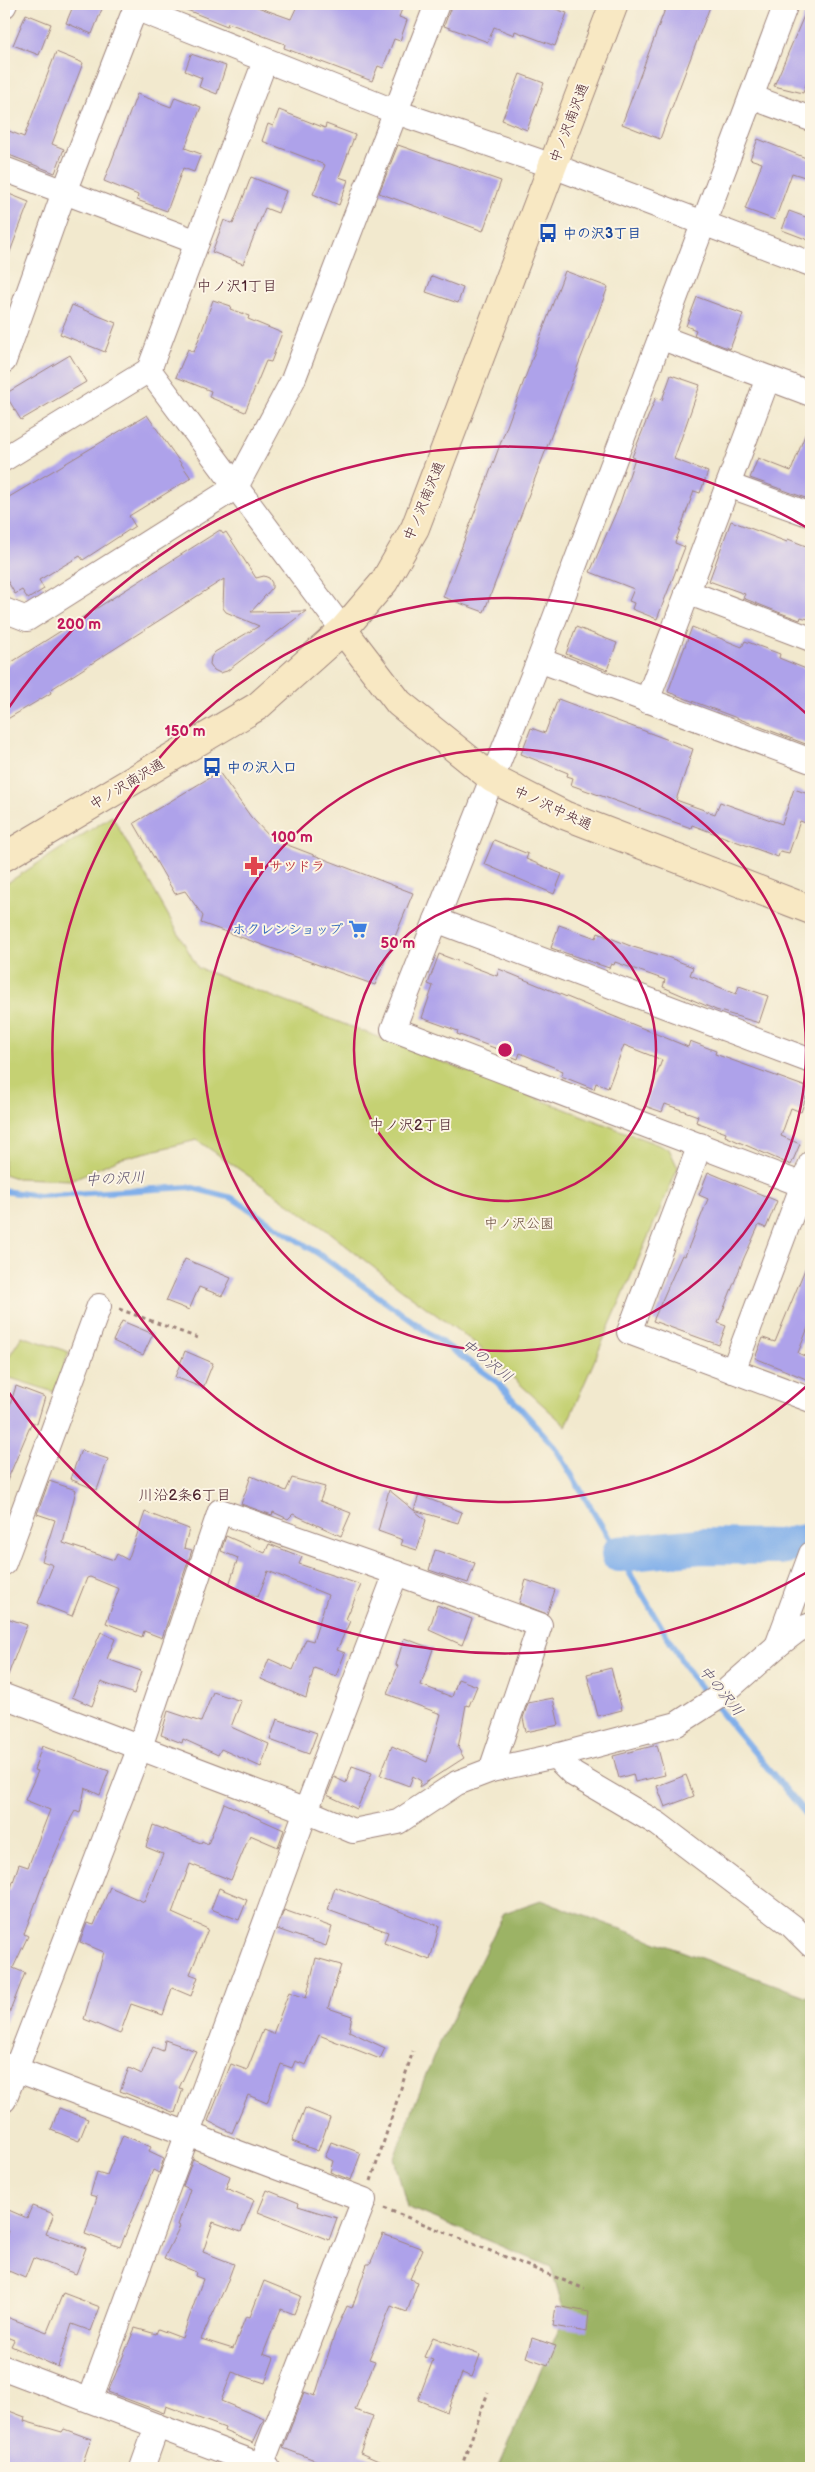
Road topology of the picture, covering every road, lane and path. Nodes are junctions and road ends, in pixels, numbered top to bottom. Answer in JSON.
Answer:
{"nodes":[{"id":1,"x":438,"y":4,"type":"edge"},
{"id":2,"x":614,"y":4,"type":"edge"},
{"id":3,"x":786,"y":4,"type":"edge"},
{"id":4,"x":136,"y":6,"type":"edge"},
{"id":5,"x":265,"y":61,"type":"junction"},
{"id":6,"x":751,"y":97,"type":"junction"},
{"id":7,"x":396,"y":112,"type":"junction"},
{"id":8,"x":811,"y":119,"type":"edge"},
{"id":9,"x":553,"y":166,"type":"junction"},
{"id":10,"x":4,"y":168,"type":"edge"},
{"id":11,"x":64,"y":192,"type":"junction"},
{"id":12,"x":702,"y":223,"type":"junction"},
{"id":13,"x":197,"y":242,"type":"junction"},
{"id":14,"x":811,"y":264,"type":"edge"},
{"id":15,"x":660,"y":337,"type":"junction"},
{"id":16,"x":4,"y":361,"type":"edge"},
{"id":17,"x":149,"y":370,"type":"junction"},
{"id":18,"x":768,"y":378,"type":"junction"},
{"id":19,"x":811,"y":394,"type":"edge"},
{"id":20,"x":4,"y":459,"type":"edge"},
{"id":21,"x":728,"y":484,"type":"junction"},
{"id":22,"x":236,"y":487,"type":"junction"},
{"id":23,"x":811,"y":515,"type":"edge"},
{"id":24,"x":687,"y":592,"type":"junction"},
{"id":25,"x":4,"y":610,"type":"edge"},
{"id":26,"x":344,"y":630,"type":"junction"},
{"id":27,"x":811,"y":639,"type":"edge"},
{"id":28,"x":539,"y":660,"type":"junction"},
{"id":29,"x":647,"y":701,"type":"junction"},
{"id":30,"x":811,"y":761,"type":"edge"},
{"id":31,"x":492,"y":780,"type":"junction"},
{"id":32,"x":4,"y":857,"type":"edge"},
{"id":33,"x":811,"y":910,"type":"edge"},
{"id":34,"x":436,"y":920,"type":"junction"},
{"id":35,"x":811,"y":1061,"type":"edge"},
{"id":36,"x":700,"y":1145,"type":"junction"},
{"id":37,"x":811,"y":1163,"type":"edge"},
{"id":38,"x":803,"y":1185,"type":"junction"},
{"id":39,"x":100,"y":1306,"type":"joint"},
{"id":40,"x":198,"y":1338,"type":"dead end"},
{"id":41,"x":733,"y":1371,"type":"junction"},
{"id":42,"x":811,"y":1400,"type":"edge"},
{"id":43,"x":811,"y":1554,"type":"edge"},
{"id":44,"x":4,"y":1563,"type":"edge"},
{"id":45,"x":396,"y":1573,"type":"junction"},
{"id":46,"x":811,"y":1625,"type":"edge"},
{"id":47,"x":777,"y":1646,"type":"junction"},
{"id":48,"x":4,"y":1696,"type":"edge"},
{"id":49,"x":140,"y":1747,"type":"junction"},
{"id":50,"x":555,"y":1756,"type":"junction"},
{"id":51,"x":490,"y":1770,"type":"junction"},
{"id":52,"x":306,"y":1811,"type":"junction"},
{"id":53,"x":811,"y":1945,"type":"edge"},
{"id":54,"x":413,"y":2051,"type":"dead end"},
{"id":55,"x":9,"y":2067,"type":"edge"},
{"id":56,"x":4,"y":2100,"type":"edge"},
{"id":57,"x":189,"y":2134,"type":"junction"},
{"id":58,"x":364,"y":2200,"type":"junction"},
{"id":59,"x":585,"y":2289,"type":"dead end"},
{"id":60,"x":4,"y":2368,"type":"edge"},
{"id":61,"x":488,"y":2392,"type":"dead end"},
{"id":62,"x":90,"y":2400,"type":"junction"},
{"id":63,"x":157,"y":2426,"type":"junction"},
{"id":64,"x":264,"y":2467,"type":"edge"},
{"id":65,"x":142,"y":2468,"type":"edge"},
{"id":66,"x":462,"y":2468,"type":"edge"}],
"edges":[{"from":1,"to":7,"type":"street"},
{"from":2,"to":9,"type":"street","name":"中ノ沢南沢通"},
{"from":3,"to":6,"type":"street"},
{"from":4,"to":5,"type":"street"},
{"from":4,"to":11,"type":"street"},
{"from":5,"to":7,"type":"street"},
{"from":5,"to":13,"type":"street"},
{"from":6,"to":8,"type":"street"},
{"from":6,"to":12,"type":"street"},
{"from":7,"to":9,"type":"street"},
{"from":7,"to":22,"type":"street"},
{"from":9,"to":12,"type":"street"},
{"from":9,"to":26,"type":"street","name":"中ノ沢南沢通"},
{"from":10,"to":11,"type":"street"},
{"from":11,"to":13,"type":"street"},
{"from":11,"to":16,"type":"street"},
{"from":12,"to":14,"type":"street"},
{"from":12,"to":15,"type":"street"},
{"from":13,"to":17,"type":"street"},
{"from":15,"to":18,"type":"street"},
{"from":15,"to":28,"type":"street"},
{"from":17,"to":20,"type":"street"},
{"from":17,"to":22,"type":"street"},
{"from":18,"to":19,"type":"street"},
{"from":18,"to":21,"type":"street"},
{"from":21,"to":23,"type":"street"},
{"from":21,"to":24,"type":"street"},
{"from":22,"to":25,"type":"street"},
{"from":22,"to":26,"type":"street"},
{"from":24,"to":27,"type":"street"},
{"from":24,"to":29,"type":"street"},
{"from":26,"to":31,"type":"street","name":"中ノ沢中央通"},
{"from":26,"to":32,"type":"street","name":"中ノ沢南沢通"},
{"from":28,"to":29,"type":"street"},
{"from":28,"to":31,"type":"street"},
{"from":29,"to":30,"type":"street"},
{"from":31,"to":33,"type":"street","name":"中ノ沢中央通"},
{"from":31,"to":34,"type":"street"},
{"from":34,"to":35,"type":"street"},
{"from":34,"to":36,"type":"street"},
{"from":36,"to":38,"type":"street"},
{"from":36,"to":41,"type":"street"},
{"from":37,"to":38,"type":"street"},
{"from":38,"to":41,"type":"street"},
{"from":39,"to":40,"type":"path"},
{"from":39,"to":44,"type":"street"},
{"from":41,"to":42,"type":"street"},
{"from":43,"to":47,"type":"street"},
{"from":45,"to":49,"type":"street"},
{"from":45,"to":51,"type":"street"},
{"from":45,"to":52,"type":"street"},
{"from":46,"to":47,"type":"street"},
{"from":47,"to":50,"type":"street"},
{"from":48,"to":49,"type":"street"},
{"from":49,"to":52,"type":"street"},
{"from":49,"to":55,"type":"street"},
{"from":50,"to":51,"type":"street"},
{"from":50,"to":53,"type":"street"},
{"from":51,"to":52,"type":"street"},
{"from":52,"to":57,"type":"street"},
{"from":54,"to":58,"type":"path"},
{"from":55,"to":56,"type":"street"},
{"from":55,"to":57,"type":"street"},
{"from":57,"to":58,"type":"street"},
{"from":57,"to":62,"type":"street"},
{"from":58,"to":59,"type":"path"},
{"from":58,"to":64,"type":"street"},
{"from":60,"to":62,"type":"street"},
{"from":61,"to":66,"type":"path"},
{"from":62,"to":63,"type":"street"},
{"from":63,"to":64,"type":"street"},
{"from":63,"to":65,"type":"street"}]}
